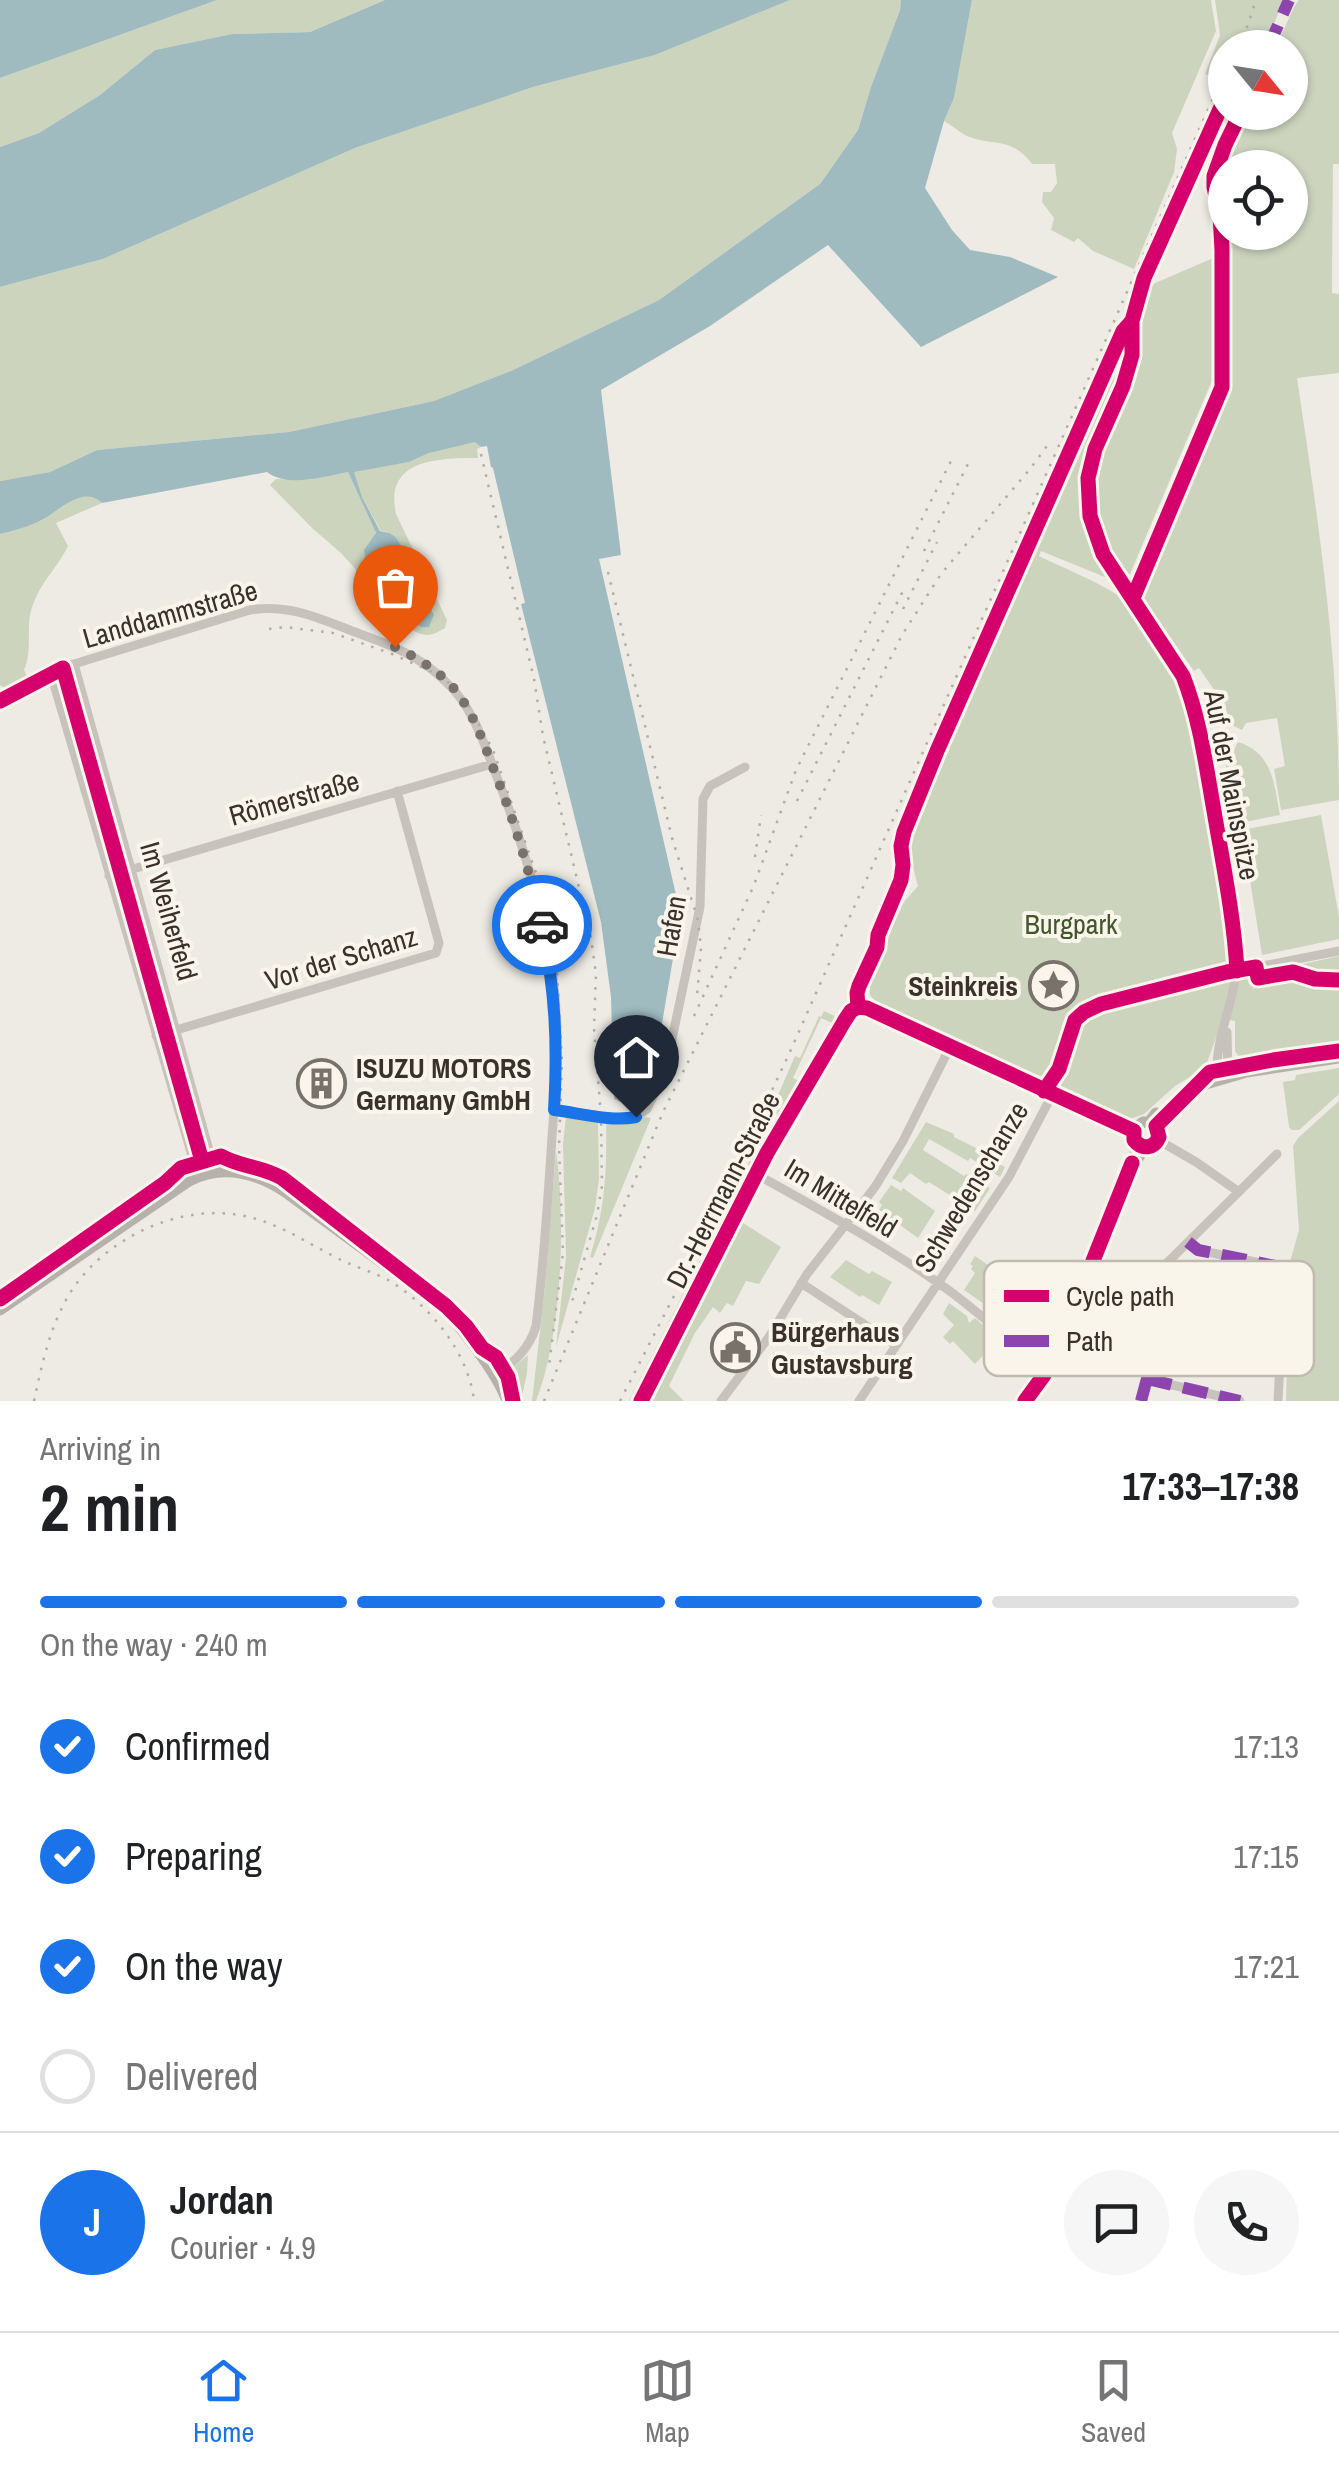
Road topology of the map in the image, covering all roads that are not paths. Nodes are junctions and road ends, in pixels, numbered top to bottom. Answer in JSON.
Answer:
{"nodes":[{"id":1,"x":1144,"y":286,"type":"dead end"},
{"id":2,"x":74,"y":664,"type":"junction"},
{"id":3,"x":51,"y":674,"type":"junction"},
{"id":4,"x":1,"y":698,"type":"edge"},
{"id":5,"x":492,"y":764,"type":"junction"},
{"id":6,"x":745,"y":767,"type":"dead end"},
{"id":7,"x":397,"y":792,"type":"junction"},
{"id":8,"x":132,"y":870,"type":"junction"},
{"id":9,"x":109,"y":876,"type":"junction"},
{"id":10,"x":1339,"y":951,"type":"edge"},
{"id":11,"x":1237,"y":970,"type":"junction"},
{"id":12,"x":177,"y":1030,"type":"junction"},
{"id":13,"x":156,"y":1036,"type":"junction"},
{"id":14,"x":950,"y":1047,"type":"junction"},
{"id":15,"x":1339,"y":1058,"type":"edge"},
{"id":16,"x":1223,"y":1078,"type":"junction"},
{"id":17,"x":1052,"y":1095,"type":"junction"},
{"id":18,"x":554,"y":1110,"type":"junction"},
{"id":19,"x":1153,"y":1124,"type":"junction"},
{"id":20,"x":1134,"y":1131,"type":"junction"},
{"id":21,"x":1158,"y":1140,"type":"junction"},
{"id":22,"x":1141,"y":1146,"type":"junction"},
{"id":23,"x":1277,"y":1154,"type":"dead end"},
{"id":24,"x":216,"y":1172,"type":"junction"},
{"id":25,"x":756,"y":1174,"type":"junction"},
{"id":26,"x":198,"y":1176,"type":"junction"},
{"id":27,"x":1239,"y":1192,"type":"junction"},
{"id":28,"x":845,"y":1224,"type":"junction"},
{"id":29,"x":1188,"y":1242,"type":"junction"},
{"id":30,"x":1093,"y":1261,"type":"edge"},
{"id":31,"x":1170,"y":1261,"type":"edge"},
{"id":32,"x":1251,"y":1261,"type":"edge"},
{"id":33,"x":801,"y":1283,"type":"junction"},
{"id":34,"x":939,"y":1283,"type":"junction"},
{"id":35,"x":0,"y":1310,"type":"edge"},
{"id":36,"x":984,"y":1319,"type":"edge"},
{"id":37,"x":896,"y":1345,"type":"junction"},
{"id":38,"x":494,"y":1376,"type":"junction"},
{"id":39,"x":1042,"y":1376,"type":"edge"},
{"id":40,"x":1148,"y":1376,"type":"edge"},
{"id":41,"x":1280,"y":1376,"type":"edge"},
{"id":42,"x":1147,"y":1379,"type":"junction"},
{"id":43,"x":508,"y":1401,"type":"edge"},
{"id":44,"x":641,"y":1401,"type":"edge"},
{"id":45,"x":721,"y":1401,"type":"edge"},
{"id":46,"x":859,"y":1401,"type":"edge"},
{"id":47,"x":1025,"y":1401,"type":"edge"},
{"id":48,"x":1141,"y":1401,"type":"edge"},
{"id":49,"x":1240,"y":1401,"type":"edge"},
{"id":50,"x":1278,"y":1401,"type":"edge"}],
"edges":[{"from":1,"to":11,"type":"street","name":"Auf der Mainspitze"},
{"from":2,"to":3,"type":"street","name":"Landdammstraße"},
{"from":2,"to":5,"type":"street","name":"Landdammstraße"},
{"from":2,"to":8,"type":"street","name":"Im Weiherfeld"},
{"from":3,"to":4,"type":"street","name":"Landdammstraße"},
{"from":3,"to":9,"type":"street","name":"Im Weiherfeld"},
{"from":5,"to":7,"type":"street","name":"Römerstraße"},
{"from":5,"to":18,"type":"street","name":"Landdammstraße"},
{"from":6,"to":18,"type":"street","name":"Hafen"},
{"from":7,"to":8,"type":"street","name":"Römerstraße"},
{"from":7,"to":12,"type":"street","name":"Vor der Schanz"},
{"from":8,"to":9,"type":"street","name":"Römerstraße"},
{"from":8,"to":12,"type":"street","name":"Im Weiherfeld"},
{"from":9,"to":13,"type":"street","name":"Im Weiherfeld"},
{"from":10,"to":11,"type":"street"},
{"from":11,"to":16,"type":"street","name":"Auf der Mainspitze"},
{"from":12,"to":13,"type":"street","name":"Vor der Schanz"},
{"from":12,"to":24,"type":"street","name":"Im Weiherfeld"},
{"from":13,"to":26,"type":"street","name":"Im Weiherfeld"},
{"from":14,"to":17,"type":"street"},
{"from":14,"to":25,"type":"street","name":"Dr.-Herrmann-Straße"},
{"from":14,"to":28,"type":"street"},
{"from":15,"to":16,"type":"main road"},
{"from":16,"to":19,"type":"main road"},
{"from":17,"to":20,"type":"street"},
{"from":17,"to":34,"type":"street","name":"Schwedenschanze"},
{"from":18,"to":38,"type":"street","name":"Landdammstraße"},
{"from":19,"to":20,"type":"main road"},
{"from":19,"to":21,"type":"main road"},
{"from":20,"to":22,"type":"main road"},
{"from":21,"to":22,"type":"main road"},
{"from":21,"to":27,"type":"street"},
{"from":22,"to":30,"type":"main road"},
{"from":23,"to":27,"type":"street"},
{"from":24,"to":26,"type":"main road"},
{"from":24,"to":38,"type":"main road"},
{"from":25,"to":28,"type":"street","name":"Im Mittelfeld"},
{"from":25,"to":44,"type":"street","name":"Dr.-Herrmann-Straße"},
{"from":26,"to":35,"type":"main road"},
{"from":27,"to":29,"type":"street"},
{"from":28,"to":33,"type":"street"},
{"from":28,"to":34,"type":"street","name":"Im Mittelfeld"},
{"from":29,"to":31,"type":"street"},
{"from":29,"to":32,"type":"street"},
{"from":33,"to":37,"type":"street"},
{"from":33,"to":45,"type":"street"},
{"from":34,"to":36,"type":"street","name":"Im Mittelfeld"},
{"from":34,"to":37,"type":"street","name":"Schwedenschanze"},
{"from":37,"to":46,"type":"street","name":"Schwedenschanze"},
{"from":38,"to":43,"type":"main road"},
{"from":39,"to":47,"type":"main road"},
{"from":40,"to":42,"type":"street"},
{"from":41,"to":50,"type":"street"},
{"from":42,"to":48,"type":"street"},
{"from":42,"to":49,"type":"street"}]}
